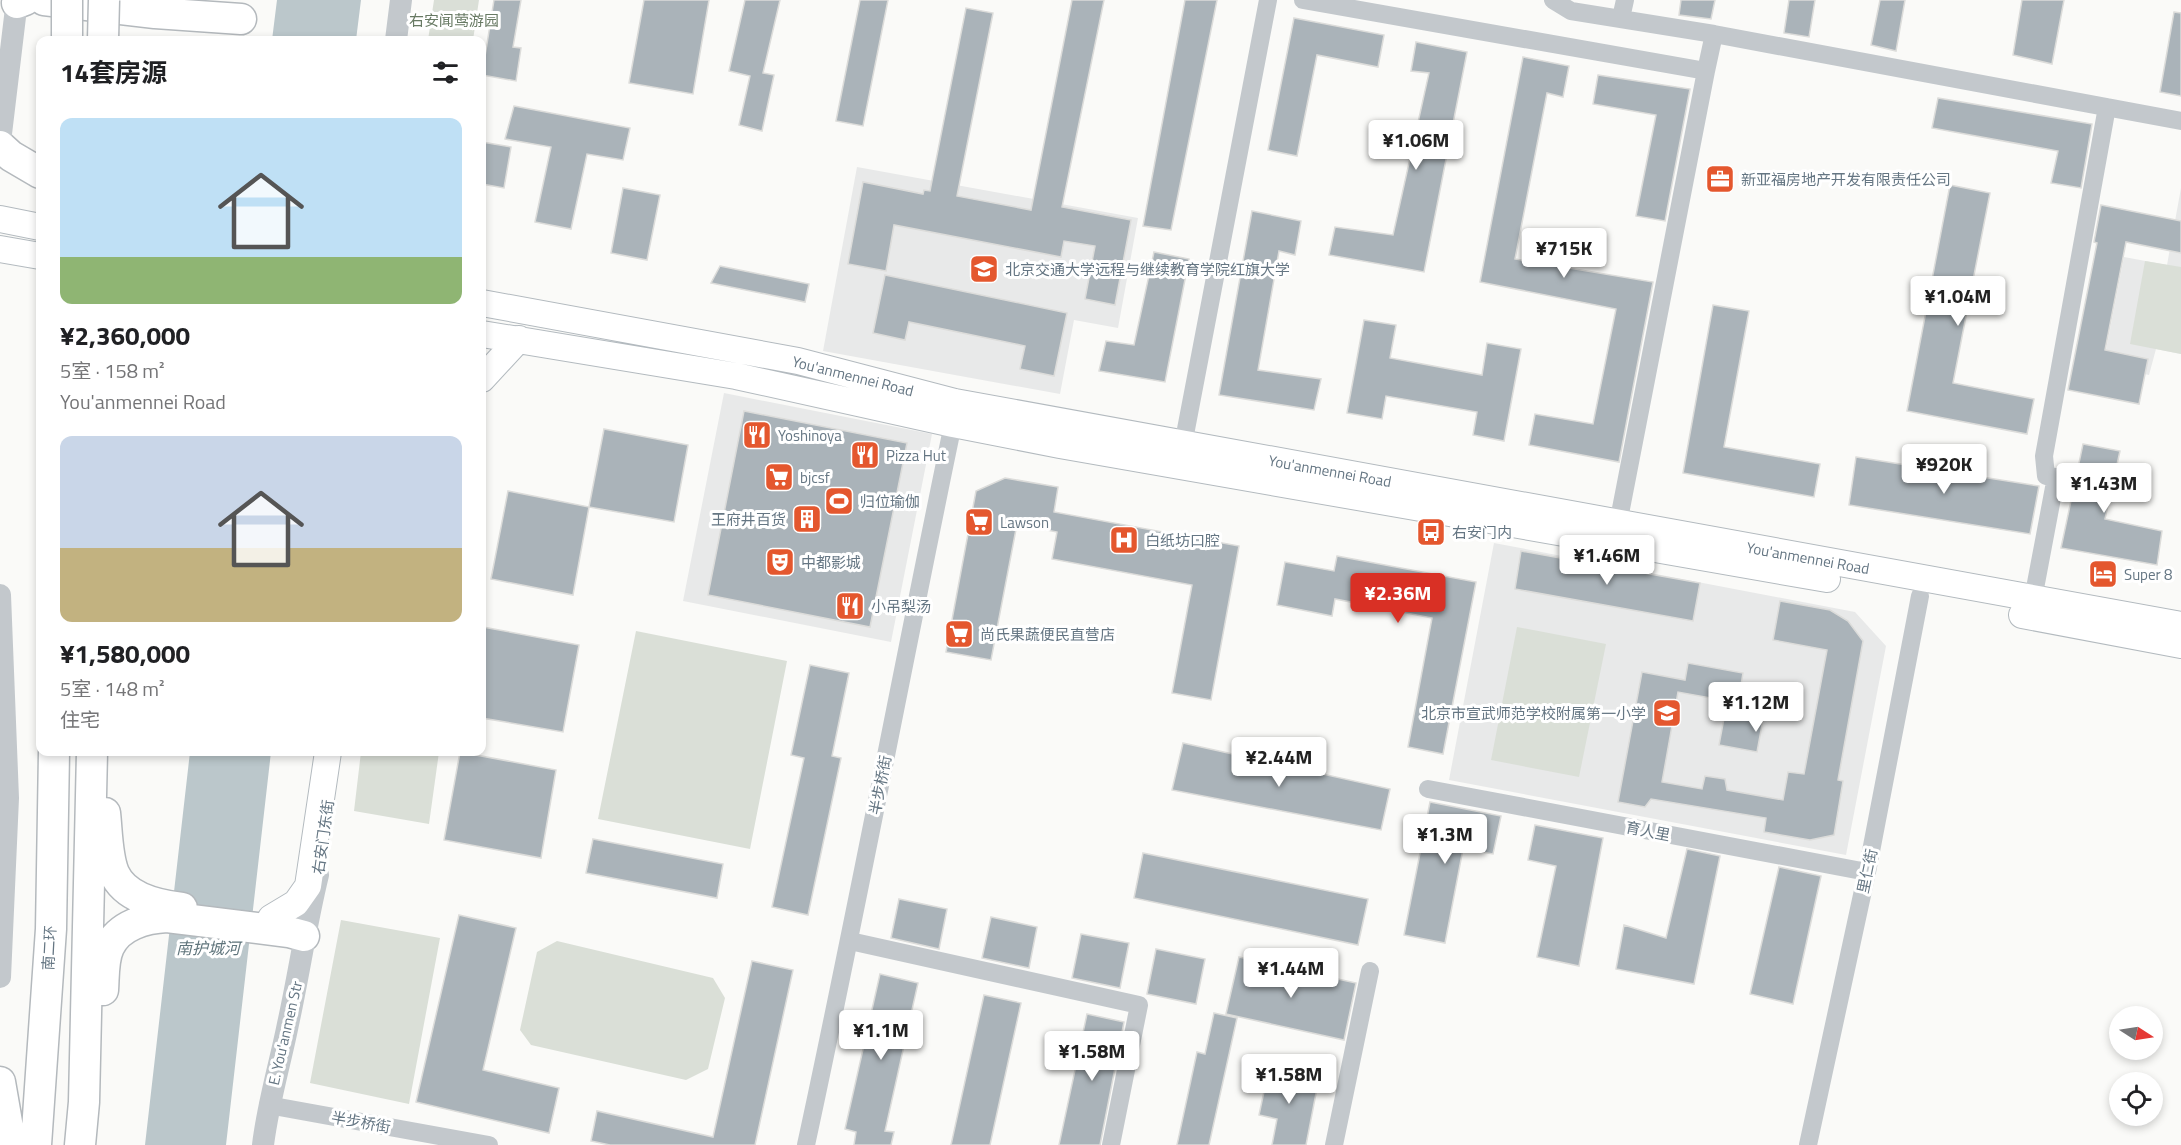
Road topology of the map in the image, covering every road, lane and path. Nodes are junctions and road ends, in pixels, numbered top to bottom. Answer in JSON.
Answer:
{"nodes":[{"id":1,"x":68,"y":0,"type":"edge"},
{"id":2,"x":104,"y":0,"type":"edge"},
{"id":3,"x":401,"y":0,"type":"edge"},
{"id":4,"x":1268,"y":0,"type":"edge"},
{"id":5,"x":1303,"y":0,"type":"edge"},
{"id":6,"x":1553,"y":0,"type":"edge"},
{"id":7,"x":1624,"y":0,"type":"edge"},
{"id":8,"x":26,"y":1,"type":"edge"},
{"id":9,"x":1621,"y":18,"type":"junction"},
{"id":10,"x":239,"y":20,"type":"edge"},
{"id":11,"x":1714,"y":34,"type":"junction"},
{"id":12,"x":67,"y":36,"type":"edge"},
{"id":13,"x":103,"y":36,"type":"edge"},
{"id":14,"x":396,"y":36,"type":"edge"},
{"id":15,"x":1706,"y":71,"type":"junction"},
{"id":16,"x":2107,"y":107,"type":"junction"},
{"id":17,"x":2181,"y":121,"type":"edge"},
{"id":18,"x":0,"y":144,"type":"edge"},
{"id":19,"x":36,"y":171,"type":"edge"},
{"id":20,"x":0,"y":219,"type":"edge"},
{"id":21,"x":36,"y":226,"type":"edge"},
{"id":22,"x":0,"y":249,"type":"edge"},
{"id":23,"x":36,"y":255,"type":"edge"},
{"id":24,"x":486,"y":304,"type":"edge"},
{"id":25,"x":486,"y":335,"type":"edge"},
{"id":26,"x":519,"y":339,"type":"junction"},
{"id":27,"x":486,"y":375,"type":"edge"},
{"id":28,"x":953,"y":424,"type":"junction"},
{"id":29,"x":1183,"y":445,"type":"junction"},
{"id":30,"x":1618,"y":524,"type":"junction"},
{"id":31,"x":0,"y":595,"type":"edge"},
{"id":32,"x":1920,"y":596,"type":"junction"},
{"id":33,"x":2033,"y":599,"type":"junction"},
{"id":34,"x":2181,"y":625,"type":"edge"},
{"id":35,"x":2181,"y":645,"type":"edge"},
{"id":36,"x":54,"y":756,"type":"edge"},
{"id":37,"x":327,"y":756,"type":"edge"},
{"id":38,"x":334,"y":756,"type":"edge"},
{"id":39,"x":92,"y":762,"type":"edge"},
{"id":40,"x":1428,"y":789,"type":"dead end"},
{"id":41,"x":1867,"y":873,"type":"junction"},
{"id":42,"x":151,"y":910,"type":"junction"},
{"id":43,"x":267,"y":922,"type":"junction"},
{"id":44,"x":305,"y":928,"type":"junction"},
{"id":45,"x":850,"y":941,"type":"junction"},
{"id":46,"x":1370,"y":971,"type":"dead end"},
{"id":47,"x":0,"y":977,"type":"edge"},
{"id":48,"x":0,"y":1082,"type":"edge"},
{"id":49,"x":84,"y":1102,"type":"junction"},
{"id":50,"x":268,"y":1105,"type":"junction"},
{"id":51,"x":11,"y":1145,"type":"edge"},
{"id":52,"x":36,"y":1145,"type":"edge"},
{"id":53,"x":80,"y":1145,"type":"edge"},
{"id":54,"x":263,"y":1145,"type":"edge"},
{"id":55,"x":489,"y":1145,"type":"edge"},
{"id":56,"x":806,"y":1145,"type":"edge"},
{"id":57,"x":1111,"y":1145,"type":"edge"},
{"id":58,"x":1334,"y":1145,"type":"edge"},
{"id":59,"x":1808,"y":1145,"type":"edge"}],
"edges":[{"from":1,"to":12,"type":"highway","bridge":true},
{"from":2,"to":13,"type":"highway","bridge":true},
{"from":3,"to":14,"type":"street"},
{"from":4,"to":29,"type":"street"},
{"from":5,"to":15,"type":"street"},
{"from":6,"to":9,"type":"street"},
{"from":7,"to":9,"type":"street"},
{"from":8,"to":10,"type":"highway"},
{"from":8,"to":18,"type":"street"},
{"from":9,"to":11,"type":"street"},
{"from":11,"to":15,"type":"street"},
{"from":11,"to":16,"type":"street"},
{"from":15,"to":30,"type":"street"},
{"from":16,"to":17,"type":"street"},
{"from":16,"to":33,"type":"street"},
{"from":18,"to":19,"type":"highway"},
{"from":20,"to":21,"type":"main road"},
{"from":22,"to":23,"type":"main road"},
{"from":24,"to":29,"type":"main road","name":"You'anmennei Road"},
{"from":25,"to":26,"type":"main road","name":"You'anmennei Road"},
{"from":26,"to":27,"type":"main road"},
{"from":26,"to":28,"type":"main road","name":"You'anmennei Road"},
{"from":28,"to":32,"type":"main road","name":"You'anmennei Road"},
{"from":28,"to":45,"type":"street","name":"半步桥街"},
{"from":29,"to":30,"type":"main road","name":"You'anmennei Road"},
{"from":30,"to":33,"type":"main road","name":"You'anmennei Road"},
{"from":31,"to":47,"type":"street"},
{"from":32,"to":35,"type":"main road","name":"You'anmennei Road"},
{"from":32,"to":41,"type":"street","name":"里仁街"},
{"from":33,"to":34,"type":"main road","name":"You'anmennei Road"},
{"from":36,"to":52,"type":"highway","name":"南二环"},
{"from":37,"to":43,"type":"main road"},
{"from":38,"to":44,"type":"street","name":"右安门东街"},
{"from":39,"to":42,"type":"highway"},
{"from":39,"to":49,"type":"highway"},
{"from":40,"to":41,"type":"street","name":"育人里"},
{"from":41,"to":59,"type":"street","name":"里仁街"},
{"from":42,"to":43,"type":"highway"},
{"from":42,"to":49,"type":"highway"},
{"from":43,"to":44,"type":"highway"},
{"from":44,"to":50,"type":"street","name":"E. You'anmen Str"},
{"from":45,"to":56,"type":"street","name":"半步桥街"},
{"from":45,"to":57,"type":"street"},
{"from":46,"to":58,"type":"street"},
{"from":48,"to":51,"type":"highway"},
{"from":49,"to":53,"type":"highway"},
{"from":50,"to":54,"type":"street","name":"E. You'anmen Str"},
{"from":50,"to":55,"type":"street","name":"半步桥街"}]}
